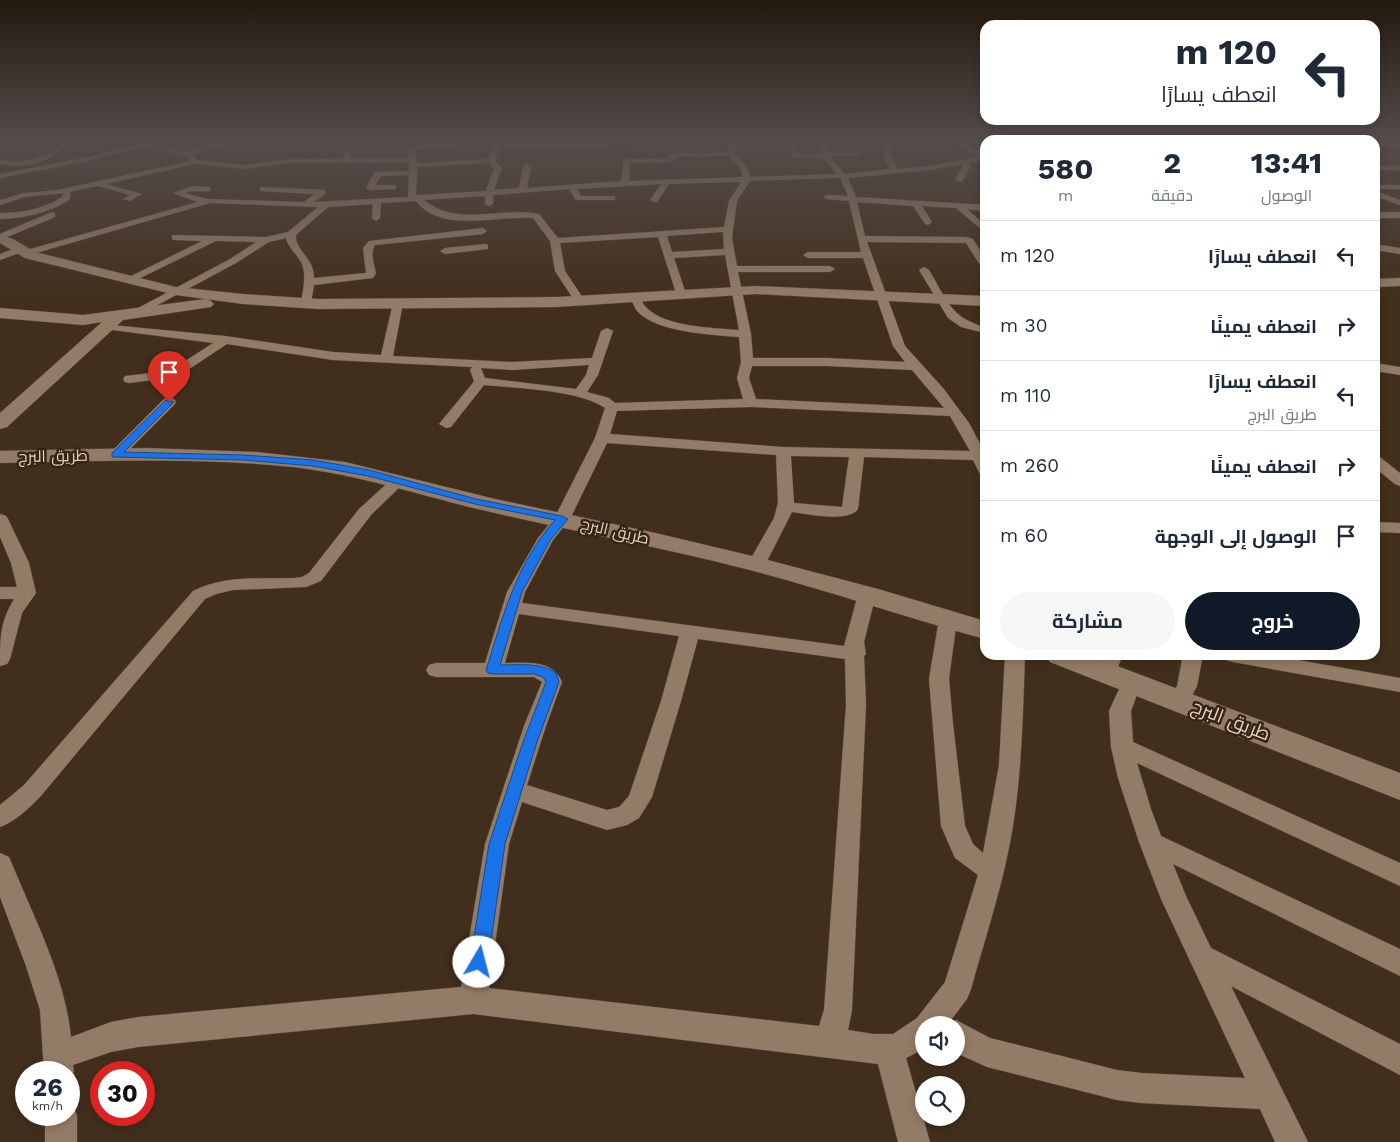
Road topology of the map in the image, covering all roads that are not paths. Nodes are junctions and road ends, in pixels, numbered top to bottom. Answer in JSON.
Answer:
{"nodes":[{"id":1,"x":12,"y":193,"type":"edge"},
{"id":2,"x":43,"y":193,"type":"edge"},
{"id":3,"x":62,"y":193,"type":"edge"},
{"id":4,"x":135,"y":193,"type":"edge"},
{"id":5,"x":178,"y":193,"type":"edge"},
{"id":6,"x":320,"y":193,"type":"edge"},
{"id":7,"x":414,"y":193,"type":"edge"},
{"id":8,"x":484,"y":193,"type":"edge"},
{"id":9,"x":489,"y":193,"type":"edge"},
{"id":10,"x":576,"y":193,"type":"edge"},
{"id":11,"x":658,"y":193,"type":"edge"},
{"id":12,"x":738,"y":193,"type":"edge"},
{"id":13,"x":850,"y":193,"type":"edge"},
{"id":14,"x":24,"y":195,"type":"junction"},
{"id":15,"x":1380,"y":195,"type":"edge"},
{"id":16,"x":415,"y":197,"type":"junction"},
{"id":17,"x":827,"y":197,"type":"dead end"},
{"id":18,"x":852,"y":197,"type":"junction"},
{"id":19,"x":612,"y":198,"type":"dead end"},
{"id":20,"x":126,"y":199,"type":"dead end"},
{"id":21,"x":377,"y":200,"type":"junction"},
{"id":22,"x":654,"y":200,"type":"dead end"},
{"id":23,"x":208,"y":202,"type":"junction"},
{"id":24,"x":0,"y":203,"type":"edge"},
{"id":25,"x":916,"y":203,"type":"junction"},
{"id":26,"x":1400,"y":203,"type":"edge"},
{"id":27,"x":306,"y":204,"type":"junction"},
{"id":28,"x":326,"y":205,"type":"junction"},
{"id":29,"x":958,"y":206,"type":"junction"},
{"id":30,"x":980,"y":208,"type":"edge"},
{"id":31,"x":52,"y":215,"type":"dead end"},
{"id":32,"x":1380,"y":215,"type":"edge"},
{"id":33,"x":1380,"y":215,"type":"edge"},
{"id":34,"x":1400,"y":215,"type":"edge"},
{"id":35,"x":0,"y":216,"type":"edge"},
{"id":36,"x":484,"y":217,"type":"junction"},
{"id":37,"x":376,"y":218,"type":"dead end"},
{"id":38,"x":928,"y":222,"type":"dead end"},
{"id":39,"x":1400,"y":222,"type":"edge"},
{"id":40,"x":980,"y":225,"type":"edge"},
{"id":41,"x":728,"y":230,"type":"junction"},
{"id":42,"x":483,"y":231,"type":"junction"},
{"id":43,"x":669,"y":231,"type":"junction"},
{"id":44,"x":291,"y":234,"type":"junction"},
{"id":45,"x":175,"y":237,"type":"dead end"},
{"id":46,"x":0,"y":238,"type":"edge"},
{"id":47,"x":214,"y":239,"type":"junction"},
{"id":48,"x":861,"y":239,"type":"junction"},
{"id":49,"x":266,"y":240,"type":"junction"},
{"id":50,"x":555,"y":241,"type":"junction"},
{"id":51,"x":1380,"y":249,"type":"edge"},
{"id":52,"x":446,"y":251,"type":"dead end"},
{"id":53,"x":1400,"y":251,"type":"edge"},
{"id":54,"x":23,"y":252,"type":"junction"},
{"id":55,"x":730,"y":252,"type":"junction"},
{"id":56,"x":670,"y":255,"type":"junction"},
{"id":57,"x":808,"y":255,"type":"dead end"},
{"id":58,"x":867,"y":255,"type":"junction"},
{"id":59,"x":980,"y":256,"type":"edge"},
{"id":60,"x":0,"y":257,"type":"edge"},
{"id":61,"x":734,"y":269,"type":"junction"},
{"id":62,"x":830,"y":269,"type":"dead end"},
{"id":63,"x":924,"y":270,"type":"dead end"},
{"id":64,"x":128,"y":280,"type":"junction"},
{"id":65,"x":309,"y":282,"type":"junction"},
{"id":66,"x":1400,"y":282,"type":"edge"},
{"id":67,"x":1380,"y":283,"type":"edge"},
{"id":68,"x":176,"y":291,"type":"junction"},
{"id":69,"x":738,"y":291,"type":"junction"},
{"id":70,"x":681,"y":294,"type":"junction"},
{"id":71,"x":882,"y":296,"type":"junction"},
{"id":72,"x":635,"y":298,"type":"junction"},
{"id":73,"x":243,"y":299,"type":"junction"},
{"id":74,"x":942,"y":300,"type":"junction"},
{"id":75,"x":580,"y":301,"type":"junction"},
{"id":76,"x":980,"y":301,"type":"edge"},
{"id":77,"x":306,"y":303,"type":"junction"},
{"id":78,"x":398,"y":303,"type":"junction"},
{"id":79,"x":741,"y":307,"type":"junction"},
{"id":80,"x":0,"y":314,"type":"edge"},
{"id":81,"x":118,"y":319,"type":"junction"},
{"id":82,"x":980,"y":329,"type":"edge"},
{"id":83,"x":607,"y":331,"type":"dead end"},
{"id":84,"x":700,"y":331,"type":"junction"},
{"id":85,"x":745,"y":334,"type":"junction"},
{"id":86,"x":225,"y":340,"type":"junction"},
{"id":87,"x":386,"y":358,"type":"junction"},
{"id":88,"x":596,"y":362,"type":"junction"},
{"id":89,"x":747,"y":362,"type":"junction"},
{"id":90,"x":474,"y":365,"type":"junction"},
{"id":91,"x":916,"y":366,"type":"junction"},
{"id":92,"x":1380,"y":368,"type":"edge"},
{"id":93,"x":1400,"y":371,"type":"edge"},
{"id":94,"x":129,"y":379,"type":"dead end"},
{"id":95,"x":480,"y":381,"type":"junction"},
{"id":96,"x":580,"y":393,"type":"junction"},
{"id":97,"x":169,"y":402,"type":"dead end"},
{"id":98,"x":751,"y":403,"type":"junction"},
{"id":99,"x":612,"y":407,"type":"junction"},
{"id":100,"x":954,"y":412,"type":"junction"},
{"id":101,"x":0,"y":423,"type":"edge"},
{"id":102,"x":446,"y":424,"type":"dead end"},
{"id":103,"x":602,"y":438,"type":"junction"},
{"id":104,"x":784,"y":451,"type":"junction"},
{"id":105,"x":857,"y":453,"type":"junction"},
{"id":106,"x":116,"y":455,"type":"junction"},
{"id":107,"x":979,"y":456,"type":"joint"},
{"id":108,"x":0,"y":457,"type":"edge"},
{"id":109,"x":1380,"y":466,"type":"edge"},
{"id":110,"x":398,"y":480,"type":"junction"},
{"id":111,"x":1400,"y":481,"type":"edge"},
{"id":112,"x":786,"y":506,"type":"junction"},
{"id":113,"x":562,"y":519,"type":"junction"},
{"id":114,"x":0,"y":520,"type":"edge"},
{"id":115,"x":1380,"y":527,"type":"edge"},
{"id":116,"x":1400,"y":528,"type":"edge"},
{"id":117,"x":756,"y":565,"type":"junction"},
{"id":118,"x":0,"y":593,"type":"edge"},
{"id":119,"x":27,"y":593,"type":"junction"},
{"id":120,"x":868,"y":594,"type":"junction"},
{"id":121,"x":511,"y":607,"type":"junction"},
{"id":122,"x":948,"y":618,"type":"junction"},
{"id":123,"x":980,"y":628,"type":"edge"},
{"id":124,"x":690,"y":631,"type":"junction"},
{"id":125,"x":856,"y":654,"type":"junction"},
{"id":126,"x":0,"y":659,"type":"edge"},
{"id":127,"x":1015,"y":660,"type":"edge"},
{"id":128,"x":1080,"y":660,"type":"edge"},
{"id":129,"x":1192,"y":660,"type":"edge"},
{"id":130,"x":1261,"y":660,"type":"edge"},
{"id":131,"x":1117,"y":669,"type":"edge"},
{"id":132,"x":436,"y":670,"type":"dead end"},
{"id":133,"x":492,"y":670,"type":"junction"},
{"id":134,"x":1400,"y":685,"type":"edge"},
{"id":135,"x":1180,"y":700,"type":"junction"},
{"id":136,"x":1122,"y":747,"type":"junction"},
{"id":137,"x":1400,"y":787,"type":"edge"},
{"id":138,"x":514,"y":790,"type":"junction"},
{"id":139,"x":0,"y":816,"type":"edge"},
{"id":140,"x":1151,"y":842,"type":"junction"},
{"id":141,"x":0,"y":864,"type":"edge"},
{"id":142,"x":992,"y":871,"type":"junction"},
{"id":143,"x":1400,"y":875,"type":"edge"},
{"id":144,"x":1203,"y":957,"type":"junction"},
{"id":145,"x":1400,"y":963,"type":"edge"},
{"id":146,"x":473,"y":1000,"type":"junction"},
{"id":147,"x":944,"y":1016,"type":"edge"},
{"id":148,"x":915,"y":1039,"type":"edge"},
{"id":149,"x":965,"y":1041,"type":"edge"},
{"id":150,"x":837,"y":1043,"type":"junction"},
{"id":151,"x":889,"y":1051,"type":"junction"},
{"id":152,"x":1400,"y":1060,"type":"edge"},
{"id":153,"x":59,"y":1061,"type":"edge"},
{"id":154,"x":65,"y":1061,"type":"edge"},
{"id":155,"x":1269,"y":1094,"type":"junction"},
{"id":156,"x":60,"y":1126,"type":"edge"},
{"id":157,"x":61,"y":1142,"type":"edge"},
{"id":158,"x":914,"y":1142,"type":"edge"},
{"id":159,"x":1292,"y":1142,"type":"edge"}],
"edges":[{"from":1,"to":14,"type":"street"},
{"from":2,"to":14,"type":"street"},
{"from":3,"to":35,"type":"street"},
{"from":4,"to":20,"type":"street"},
{"from":5,"to":23,"type":"street"},
{"from":6,"to":27,"type":"street"},
{"from":7,"to":16,"type":"street"},
{"from":8,"to":16,"type":"street"},
{"from":9,"to":36,"type":"street"},
{"from":10,"to":19,"type":"street"},
{"from":11,"to":22,"type":"street"},
{"from":12,"to":41,"type":"street"},
{"from":13,"to":18,"type":"street"},
{"from":14,"to":24,"type":"street"},
{"from":15,"to":26,"type":"street"},
{"from":16,"to":21,"type":"street"},
{"from":16,"to":36,"type":"street"},
{"from":17,"to":18,"type":"street"},
{"from":18,"to":25,"type":"street"},
{"from":18,"to":48,"type":"street"},
{"from":21,"to":28,"type":"street"},
{"from":21,"to":37,"type":"street"},
{"from":23,"to":27,"type":"street"},
{"from":23,"to":54,"type":"street"},
{"from":25,"to":29,"type":"street"},
{"from":25,"to":38,"type":"street"},
{"from":27,"to":28,"type":"street"},
{"from":28,"to":44,"type":"street"},
{"from":29,"to":30,"type":"street"},
{"from":29,"to":40,"type":"street"},
{"from":31,"to":46,"type":"street"},
{"from":32,"to":34,"type":"street"},
{"from":33,"to":39,"type":"street"},
{"from":36,"to":42,"type":"street"},
{"from":36,"to":50,"type":"street"},
{"from":41,"to":43,"type":"street"},
{"from":41,"to":55,"type":"street"},
{"from":42,"to":52,"type":"street"},
{"from":42,"to":65,"type":"street"},
{"from":43,"to":50,"type":"street"},
{"from":43,"to":56,"type":"street"},
{"from":44,"to":49,"type":"street"},
{"from":44,"to":65,"type":"street"},
{"from":45,"to":47,"type":"street"},
{"from":46,"to":54,"type":"street"},
{"from":47,"to":49,"type":"street"},
{"from":47,"to":64,"type":"street"},
{"from":48,"to":58,"type":"street"},
{"from":48,"to":59,"type":"street"},
{"from":49,"to":68,"type":"street"},
{"from":50,"to":75,"type":"street"},
{"from":51,"to":53,"type":"street"},
{"from":54,"to":60,"type":"street"},
{"from":54,"to":64,"type":"street"},
{"from":55,"to":56,"type":"street"},
{"from":55,"to":61,"type":"street"},
{"from":56,"to":70,"type":"street"},
{"from":57,"to":58,"type":"street"},
{"from":58,"to":71,"type":"street"},
{"from":61,"to":62,"type":"street"},
{"from":61,"to":69,"type":"street"},
{"from":63,"to":74,"type":"street"},
{"from":64,"to":68,"type":"street"},
{"from":65,"to":77,"type":"street"},
{"from":66,"to":67,"type":"street"},
{"from":68,"to":73,"type":"street"},
{"from":68,"to":81,"type":"street"},
{"from":69,"to":70,"type":"street"},
{"from":69,"to":71,"type":"street"},
{"from":69,"to":79,"type":"street"},
{"from":70,"to":72,"type":"street"},
{"from":71,"to":74,"type":"street"},
{"from":71,"to":91,"type":"street"},
{"from":72,"to":75,"type":"street"},
{"from":72,"to":84,"type":"street"},
{"from":73,"to":77,"type":"street"},
{"from":73,"to":81,"type":"street"},
{"from":74,"to":76,"type":"street"},
{"from":74,"to":82,"type":"street"},
{"from":75,"to":78,"type":"street"},
{"from":77,"to":78,"type":"street"},
{"from":78,"to":87,"type":"street"},
{"from":79,"to":84,"type":"street"},
{"from":79,"to":85,"type":"street"},
{"from":80,"to":81,"type":"street"},
{"from":81,"to":86,"type":"street"},
{"from":81,"to":101,"type":"street"},
{"from":83,"to":88,"type":"street"},
{"from":84,"to":85,"type":"street"},
{"from":85,"to":89,"type":"street"},
{"from":86,"to":87,"type":"street"},
{"from":86,"to":94,"type":"street"},
{"from":87,"to":90,"type":"street"},
{"from":88,"to":90,"type":"street"},
{"from":88,"to":96,"type":"street"},
{"from":89,"to":91,"type":"street"},
{"from":89,"to":98,"type":"street"},
{"from":90,"to":95,"type":"street"},
{"from":91,"to":100,"type":"street"},
{"from":92,"to":93,"type":"street"},
{"from":95,"to":96,"type":"street"},
{"from":95,"to":102,"type":"street"},
{"from":96,"to":99,"type":"street"},
{"from":97,"to":106,"type":"street"},
{"from":98,"to":99,"type":"street"},
{"from":98,"to":100,"type":"street"},
{"from":99,"to":103,"type":"street"},
{"from":100,"to":107,"type":"street"},
{"from":103,"to":104,"type":"street"},
{"from":103,"to":113,"type":"street"},
{"from":104,"to":105,"type":"street"},
{"from":104,"to":112,"type":"street"},
{"from":105,"to":107,"type":"street"},
{"from":105,"to":112,"type":"street"},
{"from":106,"to":108,"type":"street","name":"طريق البرج"},
{"from":106,"to":110,"type":"street","name":"طريق البرج"},
{"from":109,"to":111,"type":"street"},
{"from":110,"to":113,"type":"street","name":"طريق البرج"},
{"from":110,"to":139,"type":"street"},
{"from":112,"to":117,"type":"street"},
{"from":113,"to":117,"type":"street","name":"طريق البرج"},
{"from":113,"to":121,"type":"street"},
{"from":114,"to":119,"type":"street"},
{"from":115,"to":116,"type":"street"},
{"from":117,"to":120,"type":"street","name":"طريق البرج"},
{"from":118,"to":119,"type":"street"},
{"from":119,"to":126,"type":"street"},
{"from":120,"to":122,"type":"street","name":"طريق البرج"},
{"from":120,"to":125,"type":"street"},
{"from":121,"to":124,"type":"street"},
{"from":121,"to":133,"type":"street"},
{"from":122,"to":123,"type":"street","name":"طريق البرج"},
{"from":122,"to":142,"type":"street"},
{"from":124,"to":125,"type":"street"},
{"from":124,"to":138,"type":"street"},
{"from":125,"to":150,"type":"street"},
{"from":127,"to":142,"type":"street"},
{"from":128,"to":131,"type":"street","name":"طريق البرج"},
{"from":129,"to":135,"type":"street"},
{"from":130,"to":134,"type":"street"},
{"from":131,"to":135,"type":"street","name":"طريق البرج"},
{"from":131,"to":136,"type":"street"},
{"from":132,"to":133,"type":"street"},
{"from":133,"to":138,"type":"street"},
{"from":135,"to":137,"type":"street","name":"طريق البرج"},
{"from":136,"to":140,"type":"street"},
{"from":136,"to":143,"type":"street"},
{"from":138,"to":146,"type":"street"},
{"from":140,"to":144,"type":"street"},
{"from":140,"to":145,"type":"street"},
{"from":141,"to":153,"type":"street"},
{"from":142,"to":147,"type":"street"},
{"from":144,"to":152,"type":"street"},
{"from":144,"to":155,"type":"street"},
{"from":146,"to":150,"type":"street"},
{"from":146,"to":154,"type":"street"},
{"from":148,"to":151,"type":"street"},
{"from":149,"to":155,"type":"street"},
{"from":150,"to":151,"type":"street"},
{"from":151,"to":158,"type":"street"},
{"from":155,"to":159,"type":"street"},
{"from":156,"to":157,"type":"street"}]}
